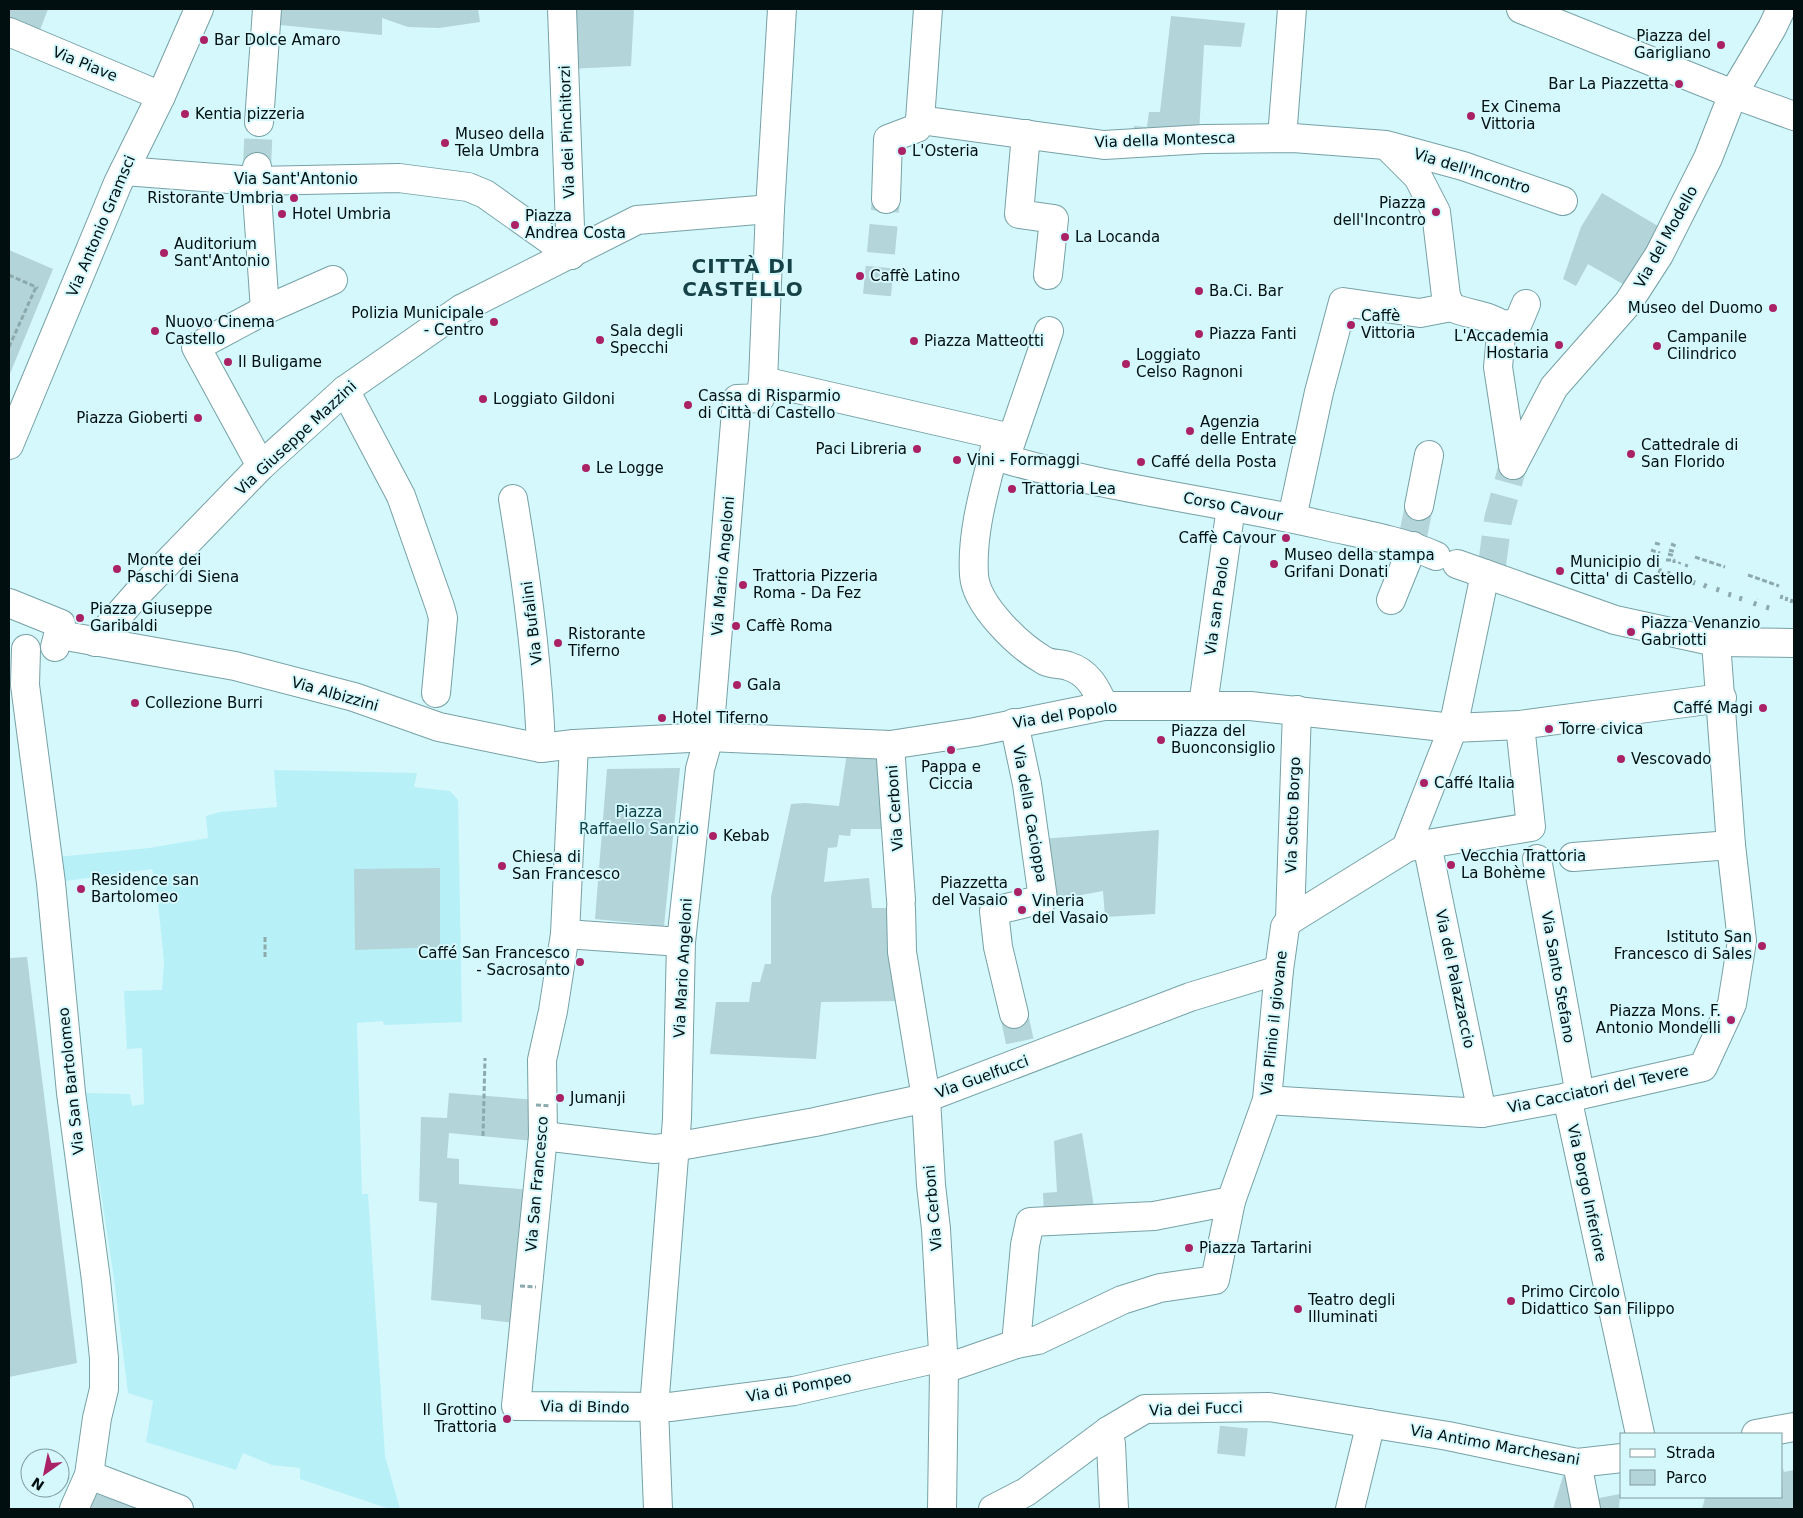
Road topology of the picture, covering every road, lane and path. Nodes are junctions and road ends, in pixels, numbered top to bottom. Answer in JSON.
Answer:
{"nodes":[{"id":1,"x":199,"y":9,"type":"edge"},
{"id":2,"x":267,"y":9,"type":"edge"},
{"id":3,"x":562,"y":9,"type":"edge"},
{"id":4,"x":782,"y":9,"type":"edge"},
{"id":5,"x":928,"y":9,"type":"edge"},
{"id":6,"x":1292,"y":9,"type":"edge"},
{"id":7,"x":1521,"y":9,"type":"edge"},
{"id":8,"x":1781,"y":9,"type":"edge"},
{"id":9,"x":9,"y":32,"type":"edge"},
{"id":10,"x":1733,"y":94,"type":"junction"},
{"id":11,"x":161,"y":96,"type":"junction"},
{"id":12,"x":1794,"y":116,"type":"edge"},
{"id":13,"x":920,"y":120,"type":"junction"},
{"id":14,"x":259,"y":122,"type":"tunnel mouth"},
{"id":15,"x":1026,"y":134,"type":"junction"},
{"id":16,"x":1282,"y":138,"type":"junction"},
{"id":17,"x":1383,"y":145,"type":"junction"},
{"id":18,"x":124,"y":171,"type":"junction"},
{"id":19,"x":257,"y":174,"type":"junction"},
{"id":20,"x":886,"y":200,"type":"tunnel mouth"},
{"id":21,"x":1563,"y":201,"type":"dead end"},
{"id":22,"x":770,"y":209,"type":"junction"},
{"id":23,"x":571,"y":255,"type":"junction"},
{"id":24,"x":9,"y":275,"type":"edge"},
{"id":25,"x":1048,"y":275,"type":"dead end"},
{"id":26,"x":333,"y":280,"type":"dead end"},
{"id":27,"x":36,"y":287,"type":"junction"},
{"id":28,"x":45,"y":292,"type":"dead end"},
{"id":29,"x":1526,"y":304,"type":"dead end"},
{"id":30,"x":1451,"y":306,"type":"junction"},
{"id":31,"x":265,"y":310,"type":"junction"},
{"id":32,"x":1502,"y":325,"type":"junction"},
{"id":33,"x":1049,"y":331,"type":"dead end"},
{"id":34,"x":9,"y":347,"type":"edge"},
{"id":35,"x":763,"y":381,"type":"junction"},
{"id":36,"x":345,"y":390,"type":"junction"},
{"id":37,"x":1005,"y":437,"type":"junction"},
{"id":38,"x":9,"y":445,"type":"edge"},
{"id":39,"x":1429,"y":455,"type":"dead end"},
{"id":40,"x":261,"y":466,"type":"junction"},
{"id":41,"x":514,"y":499,"type":"dead end"},
{"id":42,"x":1419,"y":506,"type":"tunnel mouth"},
{"id":43,"x":1231,"y":507,"type":"junction"},
{"id":44,"x":1292,"y":518,"type":"junction"},
{"id":45,"x":1655,"y":543,"type":"dead end"},
{"id":46,"x":1671,"y":544,"type":"dead end"},
{"id":47,"x":1662,"y":545,"type":"dead end"},
{"id":48,"x":1678,"y":547,"type":"dead end"},
{"id":49,"x":1426,"y":549,"type":"junction"},
{"id":50,"x":1651,"y":550,"type":"dead end"},
{"id":51,"x":1669,"y":550,"type":"dead end"},
{"id":52,"x":1676,"y":552,"type":"dead end"},
{"id":53,"x":1660,"y":553,"type":"dead end"},
{"id":54,"x":1668,"y":554,"type":"dead end"},
{"id":55,"x":1675,"y":556,"type":"dead end"},
{"id":56,"x":1650,"y":557,"type":"dead end"},
{"id":57,"x":1695,"y":557,"type":"dead end"},
{"id":58,"x":1658,"y":558,"type":"dead end"},
{"id":59,"x":1666,"y":560,"type":"dead end"},
{"id":60,"x":1674,"y":563,"type":"dead end"},
{"id":61,"x":1648,"y":565,"type":"dead end"},
{"id":62,"x":1659,"y":566,"type":"junction"},
{"id":63,"x":1725,"y":567,"type":"dead end"},
{"id":64,"x":1670,"y":569,"type":"dead end"},
{"id":65,"x":1490,"y":571,"type":"junction"},
{"id":66,"x":1652,"y":571,"type":"dead end"},
{"id":67,"x":1677,"y":572,"type":"dead end"},
{"id":68,"x":1659,"y":573,"type":"dead end"},
{"id":69,"x":1684,"y":574,"type":"dead end"},
{"id":70,"x":1668,"y":576,"type":"dead end"},
{"id":71,"x":1748,"y":576,"type":"dead end"},
{"id":72,"x":1695,"y":578,"type":"dead end"},
{"id":73,"x":1676,"y":579,"type":"dead end"},
{"id":74,"x":1682,"y":581,"type":"dead end"},
{"id":75,"x":1706,"y":582,"type":"dead end"},
{"id":76,"x":1693,"y":585,"type":"dead end"},
{"id":77,"x":1719,"y":586,"type":"dead end"},
{"id":78,"x":1779,"y":586,"type":"dead end"},
{"id":79,"x":1704,"y":588,"type":"dead end"},
{"id":80,"x":1731,"y":590,"type":"dead end"},
{"id":81,"x":1717,"y":592,"type":"dead end"},
{"id":82,"x":1742,"y":594,"type":"dead end"},
{"id":83,"x":1729,"y":597,"type":"dead end"},
{"id":84,"x":1757,"y":599,"type":"dead end"},
{"id":85,"x":1390,"y":600,"type":"dead end"},
{"id":86,"x":1740,"y":601,"type":"dead end"},
{"id":87,"x":9,"y":602,"type":"edge"},
{"id":88,"x":1769,"y":603,"type":"dead end"},
{"id":89,"x":1754,"y":606,"type":"dead end"},
{"id":90,"x":1767,"y":610,"type":"dead end"},
{"id":91,"x":60,"y":635,"type":"junction"},
{"id":92,"x":95,"y":642,"type":"junction"},
{"id":93,"x":1716,"y":642,"type":"junction"},
{"id":94,"x":1794,"y":643,"type":"edge"},
{"id":95,"x":17,"y":648,"type":"edge"},
{"id":96,"x":436,"y":693,"type":"dead end"},
{"id":97,"x":1722,"y":698,"type":"junction"},
{"id":98,"x":1203,"y":705,"type":"junction"},
{"id":99,"x":1104,"y":706,"type":"junction"},
{"id":100,"x":1298,"y":710,"type":"junction"},
{"id":101,"x":1014,"y":723,"type":"junction"},
{"id":102,"x":1520,"y":725,"type":"junction"},
{"id":103,"x":1453,"y":728,"type":"junction"},
{"id":104,"x":709,"y":737,"type":"junction"},
{"id":105,"x":574,"y":744,"type":"junction"},
{"id":106,"x":890,"y":745,"type":"junction"},
{"id":107,"x":541,"y":748,"type":"junction"},
{"id":108,"x":1731,"y":845,"type":"junction"},
{"id":109,"x":1417,"y":846,"type":"junction"},
{"id":110,"x":1573,"y":857,"type":"dead end"},
{"id":111,"x":1536,"y":859,"type":"dead end"},
{"id":112,"x":1290,"y":920,"type":"junction"},
{"id":113,"x":565,"y":934,"type":"junction"},
{"id":114,"x":265,"y":937,"type":"dead end"},
{"id":115,"x":681,"y":942,"type":"junction"},
{"id":116,"x":265,"y":958,"type":"dead end"},
{"id":117,"x":1278,"y":970,"type":"junction"},
{"id":118,"x":1014,"y":1014,"type":"tunnel mouth"},
{"id":119,"x":484,"y":1058,"type":"dead end"},
{"id":120,"x":1574,"y":1096,"type":"junction"},
{"id":121,"x":926,"y":1098,"type":"junction"},
{"id":122,"x":1267,"y":1100,"type":"junction"},
{"id":123,"x":536,"y":1105,"type":"dead end"},
{"id":124,"x":551,"y":1106,"type":"dead end"},
{"id":125,"x":1482,"y":1113,"type":"junction"},
{"id":126,"x":483,"y":1136,"type":"dead end"},
{"id":127,"x":543,"y":1136,"type":"junction"},
{"id":128,"x":674,"y":1147,"type":"junction"},
{"id":129,"x":1231,"y":1201,"type":"junction"},
{"id":130,"x":520,"y":1286,"type":"dead end"},
{"id":131,"x":536,"y":1287,"type":"dead end"},
{"id":132,"x":1016,"y":1344,"type":"junction"},
{"id":133,"x":944,"y":1363,"type":"junction"},
{"id":134,"x":516,"y":1406,"type":"joint"},
{"id":135,"x":654,"y":1408,"type":"junction"},
{"id":136,"x":1369,"y":1423,"type":"junction"},
{"id":137,"x":1794,"y":1427,"type":"edge"},
{"id":138,"x":1108,"y":1431,"type":"junction"},
{"id":139,"x":1640,"y":1433,"type":"edge"},
{"id":140,"x":1761,"y":1433,"type":"edge"},
{"id":141,"x":1620,"y":1458,"type":"edge"},
{"id":142,"x":1577,"y":1463,"type":"junction"},
{"id":143,"x":89,"y":1475,"type":"junction"},
{"id":144,"x":1025,"y":1500,"type":"edge"},
{"id":145,"x":74,"y":1509,"type":"edge"},
{"id":146,"x":179,"y":1509,"type":"edge"},
{"id":147,"x":658,"y":1509,"type":"edge"},
{"id":148,"x":942,"y":1509,"type":"edge"},
{"id":149,"x":993,"y":1509,"type":"edge"},
{"id":150,"x":1114,"y":1509,"type":"edge"},
{"id":151,"x":1350,"y":1509,"type":"edge"},
{"id":152,"x":1586,"y":1509,"type":"edge"}],
"edges":[{"from":1,"to":11,"type":"street","name":"Via Antonio Gramsci"},
{"from":2,"to":14,"type":"street"},
{"from":3,"to":23,"type":"street","name":"Via dei Pinchitorzi"},
{"from":4,"to":22,"type":"street"},
{"from":5,"to":13,"type":"street"},
{"from":6,"to":16,"type":"street"},
{"from":7,"to":10,"type":"street"},
{"from":8,"to":10,"type":"street","name":"Via del Modello"},
{"from":9,"to":11,"type":"street","name":"Via Piave"},
{"from":10,"to":12,"type":"street"},
{"from":10,"to":32,"type":"street","name":"Via del Modello"},
{"from":11,"to":18,"type":"street","name":"Via Antonio Gramsci"},
{"from":13,"to":15,"type":"street","name":"Via della Montesca"},
{"from":13,"to":20,"type":"street"},
{"from":15,"to":16,"type":"street","name":"Via della Montesca"},
{"from":15,"to":25,"type":"street"},
{"from":16,"to":17,"type":"street","name":"Via della Montesca"},
{"from":17,"to":21,"type":"street","name":"Via dell'Incontro"},
{"from":17,"to":30,"type":"street"},
{"from":18,"to":19,"type":"street","name":"Via Sant'Antonio"},
{"from":18,"to":38,"type":"street","name":"Via Antonio Gramsci"},
{"from":19,"to":23,"type":"street","name":"Via Sant'Antonio"},
{"from":19,"to":31,"type":"street"},
{"from":22,"to":23,"type":"street","name":"Via Giuseppe Mazzini"},
{"from":22,"to":35,"type":"street"},
{"from":23,"to":36,"type":"street","name":"Via Giuseppe Mazzini"},
{"from":24,"to":27,"type":"path"},
{"from":26,"to":31,"type":"street"},
{"from":27,"to":28,"type":"path"},
{"from":27,"to":34,"type":"path"},
{"from":29,"to":32,"type":"street"},
{"from":30,"to":32,"type":"street"},
{"from":30,"to":44,"type":"street"},
{"from":31,"to":40,"type":"street"},
{"from":33,"to":37,"type":"street"},
{"from":35,"to":37,"type":"street"},
{"from":35,"to":104,"type":"street","name":"Via Mario Angeloni"},
{"from":36,"to":40,"type":"street","name":"Via Giuseppe Mazzini"},
{"from":36,"to":96,"type":"street"},
{"from":37,"to":43,"type":"street","name":"Corso Cavour"},
{"from":37,"to":99,"type":"street"},
{"from":39,"to":42,"type":"street"},
{"from":40,"to":92,"type":"street","name":"Via Giuseppe Mazzini"},
{"from":41,"to":107,"type":"street","name":"Via Bufalini"},
{"from":43,"to":44,"type":"street","name":"Corso Cavour"},
{"from":43,"to":98,"type":"street","name":"Via san Paolo"},
{"from":44,"to":49,"type":"street","name":"Corso Cavour"},
{"from":45,"to":47,"type":"path"},
{"from":46,"to":48,"type":"path"},
{"from":49,"to":65,"type":"street","name":"Corso Cavour"},
{"from":49,"to":85,"type":"street"},
{"from":50,"to":53,"type":"path"},
{"from":51,"to":52,"type":"path"},
{"from":54,"to":55,"type":"path"},
{"from":56,"to":58,"type":"path"},
{"from":57,"to":63,"type":"path"},
{"from":59,"to":60,"type":"path"},
{"from":61,"to":62,"type":"path"},
{"from":62,"to":66,"type":"path"},
{"from":62,"to":68,"type":"path"},
{"from":64,"to":70,"type":"path"},
{"from":65,"to":93,"type":"street"},
{"from":65,"to":103,"type":"street"},
{"from":67,"to":73,"type":"path"},
{"from":69,"to":74,"type":"path"},
{"from":71,"to":78,"type":"path"},
{"from":72,"to":76,"type":"path"},
{"from":75,"to":79,"type":"path"},
{"from":77,"to":81,"type":"path"},
{"from":80,"to":83,"type":"path"},
{"from":82,"to":86,"type":"path"},
{"from":84,"to":89,"type":"path"},
{"from":87,"to":91,"type":"street"},
{"from":88,"to":90,"type":"path"},
{"from":91,"to":92,"type":"street","name":"Via Albizzini"},
{"from":91,"to":95,"type":"street"},
{"from":92,"to":107,"type":"street","name":"Via Albizzini"},
{"from":93,"to":94,"type":"street"},
{"from":93,"to":97,"type":"street"},
{"from":95,"to":143,"type":"street","name":"Via San Bartolomeo"},
{"from":97,"to":102,"type":"street"},
{"from":97,"to":108,"type":"street","name":"Via Cacciatori del Tevere"},
{"from":98,"to":99,"type":"street","name":"Via del Popolo"},
{"from":98,"to":100,"type":"street","name":"Via del Popolo"},
{"from":99,"to":101,"type":"street","name":"Via del Popolo"},
{"from":100,"to":103,"type":"street","name":"Via del Popolo"},
{"from":100,"to":112,"type":"street","name":"Via Sotto Borgo"},
{"from":101,"to":106,"type":"street","name":"Via del Popolo"},
{"from":101,"to":118,"type":"street","name":"Via della Cacioppa"},
{"from":102,"to":103,"type":"street"},
{"from":102,"to":109,"type":"street"},
{"from":103,"to":109,"type":"street"},
{"from":104,"to":105,"type":"street"},
{"from":104,"to":106,"type":"street","name":"Via del Popolo"},
{"from":104,"to":115,"type":"street","name":"Via Mario Angeloni"},
{"from":105,"to":107,"type":"street","name":"Via Albizzini"},
{"from":105,"to":113,"type":"street"},
{"from":106,"to":121,"type":"street","name":"Via Cerboni"},
{"from":108,"to":110,"type":"street"},
{"from":108,"to":120,"type":"street","name":"Via Cacciatori del Tevere"},
{"from":109,"to":112,"type":"street"},
{"from":109,"to":125,"type":"street","name":"Via del Palazzaccio"},
{"from":111,"to":120,"type":"street","name":"Via Santo Stefano"},
{"from":112,"to":117,"type":"street","name":"Via Plinio il giovane"},
{"from":113,"to":115,"type":"street"},
{"from":113,"to":127,"type":"street","name":"Via San Francesco"},
{"from":114,"to":116,"type":"path"},
{"from":115,"to":128,"type":"street","name":"Via Mario Angeloni"},
{"from":117,"to":121,"type":"street","name":"Via Guelfucci"},
{"from":117,"to":122,"type":"street","name":"Via Plinio il giovane"},
{"from":119,"to":126,"type":"path"},
{"from":120,"to":125,"type":"street","name":"Via Cacciatori del Tevere"},
{"from":120,"to":139,"type":"street","name":"Via Borgo Inferiore"},
{"from":121,"to":128,"type":"street","name":"Via Guelfucci"},
{"from":121,"to":133,"type":"street","name":"Via Cerboni"},
{"from":122,"to":125,"type":"street","name":"Via Cacciatori del Tevere"},
{"from":122,"to":129,"type":"street","name":"Via Plinio il giovane"},
{"from":123,"to":124,"type":"path","bridge":true},
{"from":127,"to":128,"type":"street","name":"Via Guelfucci"},
{"from":127,"to":134,"type":"street","name":"Via San Francesco"},
{"from":128,"to":135,"type":"street","name":"Via Mario Angeloni"},
{"from":129,"to":132,"type":"street","name":"Via Plinio il giovane"},
{"from":129,"to":132,"type":"street"},
{"from":130,"to":131,"type":"path","bridge":true},
{"from":132,"to":133,"type":"street","name":"Via Plinio il giovane"},
{"from":133,"to":135,"type":"street","name":"Via di Pompeo"},
{"from":133,"to":148,"type":"street","name":"Via Cerboni"},
{"from":134,"to":135,"type":"street","name":"Via di Bindo"},
{"from":135,"to":147,"type":"street","name":"Via Mario Angeloni"},
{"from":136,"to":138,"type":"street","name":"Via dei Fucci"},
{"from":136,"to":142,"type":"street","name":"Via Antimo Marchesani"},
{"from":136,"to":151,"type":"street"},
{"from":137,"to":140,"type":"street"},
{"from":138,"to":144,"type":"street","name":"Via dei Fucci"},
{"from":138,"to":150,"type":"street"},
{"from":141,"to":142,"type":"street","name":"Via Antimo Marchesani"},
{"from":142,"to":152,"type":"street"},
{"from":143,"to":145,"type":"street","name":"Via San Bartolomeo"},
{"from":143,"to":146,"type":"street"},
{"from":144,"to":149,"type":"street","name":"Via dei Fucci"}]}
